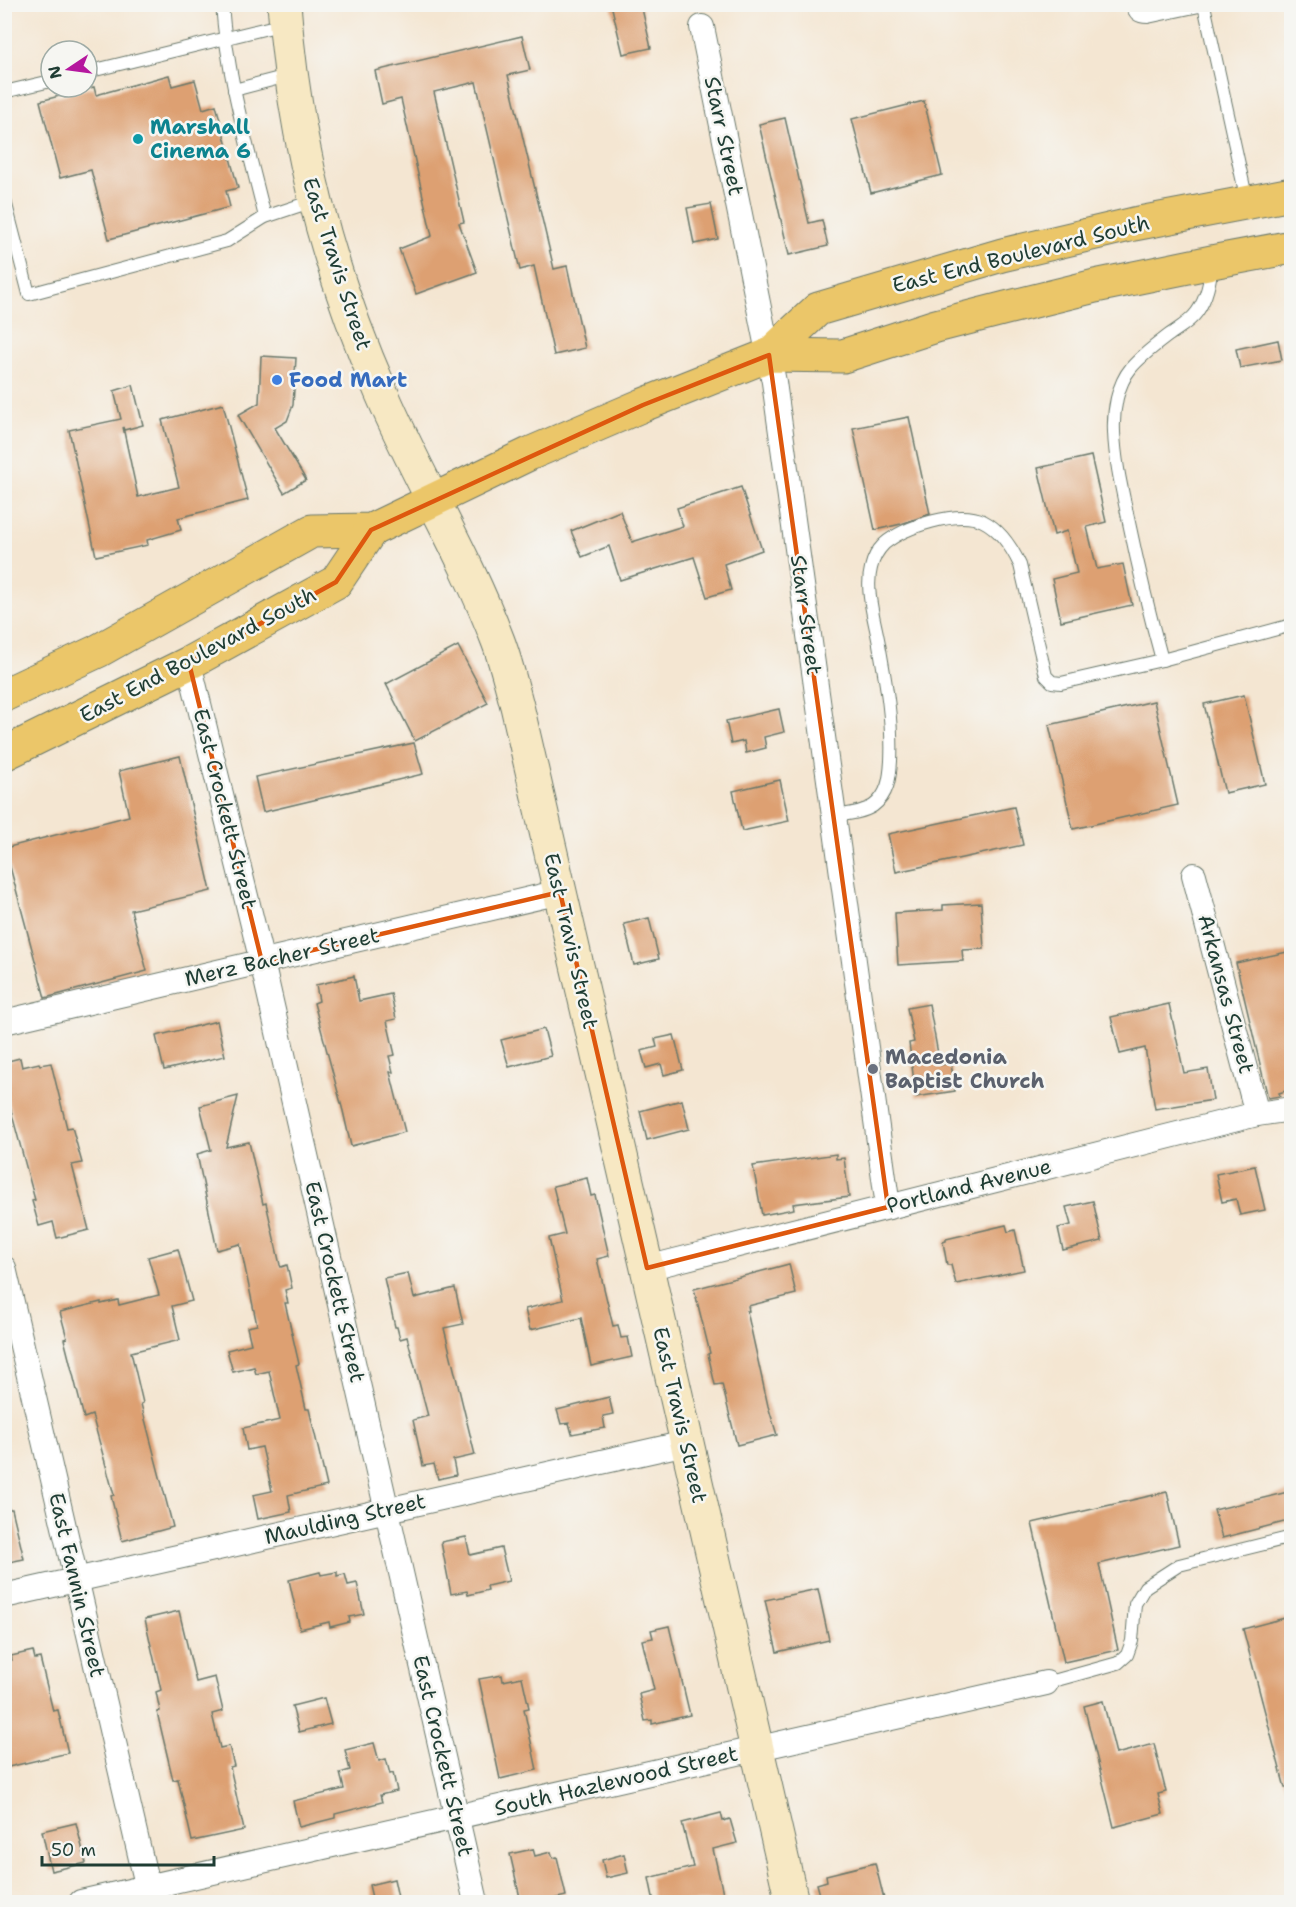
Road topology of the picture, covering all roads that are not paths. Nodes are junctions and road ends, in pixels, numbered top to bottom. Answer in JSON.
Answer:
{"nodes":[{"id":1,"x":222,"y":4,"type":"edge"},
{"id":2,"x":1132,"y":4,"type":"edge"},
{"id":3,"x":1206,"y":5,"type":"edge"},
{"id":4,"x":285,"y":14,"type":"edge"},
{"id":5,"x":702,"y":27,"type":"dead end"},
{"id":6,"x":224,"y":39,"type":"junction"},
{"id":7,"x":99,"y":69,"type":"edge"},
{"id":8,"x":291,"y":75,"type":"junction"},
{"id":9,"x":39,"y":84,"type":"edge"},
{"id":10,"x":234,"y":90,"type":"junction"},
{"id":11,"x":4,"y":92,"type":"edge"},
{"id":12,"x":1292,"y":194,"type":"edge"},
{"id":13,"x":4,"y":198,"type":"edge"},
{"id":14,"x":314,"y":201,"type":"junction"},
{"id":15,"x":1247,"y":202,"type":"junction"},
{"id":16,"x":265,"y":217,"type":"junction"},
{"id":17,"x":1292,"y":247,"type":"edge"},
{"id":18,"x":1212,"y":262,"type":"junction"},
{"id":19,"x":770,"y":355,"type":"junction"},
{"id":20,"x":433,"y":500,"type":"junction"},
{"id":21,"x":371,"y":530,"type":"junction"},
{"id":22,"x":1292,"y":624,"type":"edge"},
{"id":23,"x":1162,"y":660,"type":"junction"},
{"id":24,"x":189,"y":663,"type":"junction"},
{"id":25,"x":4,"y":695,"type":"edge"},
{"id":26,"x":4,"y":754,"type":"edge"},
{"id":27,"x":834,"y":816,"type":"junction"},
{"id":28,"x":1194,"y":874,"type":"dead end"},
{"id":29,"x":560,"y":892,"type":"junction"},
{"id":30,"x":262,"y":962,"type":"junction"},
{"id":31,"x":4,"y":1022,"type":"edge"},
{"id":32,"x":1292,"y":1109,"type":"edge"},
{"id":33,"x":1257,"y":1114,"type":"junction"},
{"id":34,"x":888,"y":1207,"type":"junction"},
{"id":35,"x":4,"y":1268,"type":"edge"},
{"id":36,"x":647,"y":1268,"type":"junction"},
{"id":37,"x":686,"y":1443,"type":"junction"},
{"id":38,"x":387,"y":1510,"type":"junction"},
{"id":39,"x":1292,"y":1536,"type":"edge"},
{"id":40,"x":76,"y":1580,"type":"junction"},
{"id":41,"x":4,"y":1596,"type":"edge"},
{"id":42,"x":1046,"y":1683,"type":"joint"},
{"id":43,"x":756,"y":1749,"type":"junction"},
{"id":44,"x":456,"y":1818,"type":"junction"},
{"id":45,"x":149,"y":1895,"type":"edge"},
{"id":46,"x":81,"y":1902,"type":"edge"},
{"id":47,"x":476,"y":1902,"type":"edge"},
{"id":48,"x":792,"y":1902,"type":"edge"}],
"edges":[{"from":1,"to":6,"type":"lane"},
{"from":2,"to":3,"type":"lane"},
{"from":3,"to":15,"type":"lane"},
{"from":4,"to":6,"type":"lane"},
{"from":4,"to":8,"type":"street","name":"East Travis Street"},
{"from":5,"to":19,"type":"street","name":"Starr Street"},
{"from":6,"to":7,"type":"lane"},
{"from":6,"to":10,"type":"lane"},
{"from":8,"to":10,"type":"lane"},
{"from":8,"to":14,"type":"street","name":"East Travis Street"},
{"from":9,"to":11,"type":"lane"},
{"from":10,"to":16,"type":"lane"},
{"from":12,"to":15,"type":"highway","name":"East End Boulevard South"},
{"from":13,"to":16,"type":"lane"},
{"from":14,"to":16,"type":"lane"},
{"from":14,"to":20,"type":"street","name":"East Travis Street"},
{"from":15,"to":19,"type":"highway","name":"East End Boulevard South"},
{"from":17,"to":18,"type":"highway","name":"East End Boulevard South"},
{"from":18,"to":19,"type":"highway","name":"East End Boulevard South"},
{"from":18,"to":23,"type":"lane"},
{"from":19,"to":20,"type":"highway","name":"East End Boulevard South"},
{"from":19,"to":27,"type":"street","name":"Starr Street"},
{"from":20,"to":21,"type":"highway","name":"East End Boulevard South"},
{"from":20,"to":29,"type":"street","name":"East Travis Street"},
{"from":21,"to":24,"type":"highway","name":"East End Boulevard South"},
{"from":21,"to":25,"type":"highway","name":"East End Boulevard South"},
{"from":22,"to":23,"type":"lane"},
{"from":23,"to":27,"type":"lane"},
{"from":24,"to":26,"type":"highway","name":"East End Boulevard South"},
{"from":24,"to":30,"type":"street","name":"East Crockett Street"},
{"from":27,"to":34,"type":"street","name":"Starr Street"},
{"from":28,"to":33,"type":"street","name":"Arkansas Street"},
{"from":29,"to":30,"type":"street","name":"Merz Bacher Street"},
{"from":29,"to":36,"type":"street","name":"East Travis Street"},
{"from":30,"to":31,"type":"street","name":"Merz Bacher Street"},
{"from":30,"to":38,"type":"street","name":"East Crockett Street"},
{"from":32,"to":33,"type":"street","name":"Portland Avenue"},
{"from":33,"to":34,"type":"street","name":"Portland Avenue"},
{"from":34,"to":36,"type":"street","name":"Portland Avenue"},
{"from":35,"to":40,"type":"street","name":"East Fannin Street"},
{"from":36,"to":37,"type":"street","name":"East Travis Street"},
{"from":37,"to":38,"type":"street","name":"Maulding Street"},
{"from":37,"to":43,"type":"street","name":"East Travis Street"},
{"from":38,"to":40,"type":"street","name":"Maulding Street"},
{"from":38,"to":44,"type":"street","name":"East Crockett Street"},
{"from":39,"to":42,"type":"lane"},
{"from":40,"to":41,"type":"street","name":"Maulding Street"},
{"from":40,"to":45,"type":"street","name":"East Fannin Street"},
{"from":42,"to":43,"type":"street","name":"South Hazlewood Street"},
{"from":43,"to":44,"type":"street","name":"South Hazlewood Street"},
{"from":43,"to":48,"type":"street","name":"East Travis Street"},
{"from":44,"to":45,"type":"street","name":"South Hazlewood Street"},
{"from":44,"to":47,"type":"street","name":"East Crockett Street"},
{"from":45,"to":46,"type":"street","name":"South Hazlewood Street"}]}
